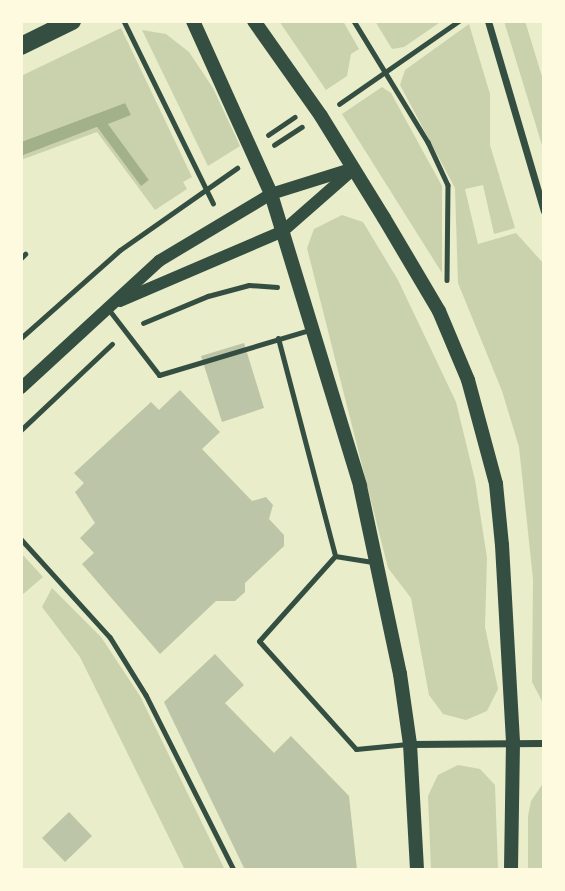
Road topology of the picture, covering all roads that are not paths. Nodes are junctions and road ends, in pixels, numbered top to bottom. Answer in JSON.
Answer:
{"nodes":[{"id":1,"x":72,"y":21,"type":"edge"},
{"id":2,"x":192,"y":21,"type":"edge"},
{"id":3,"x":254,"y":21,"type":"edge"},
{"id":4,"x":488,"y":21,"type":"edge"},
{"id":5,"x":21,"y":46,"type":"edge"},
{"id":6,"x":354,"y":168,"type":"junction"},
{"id":7,"x":271,"y":194,"type":"junction"},
{"id":8,"x":544,"y":211,"type":"edge"},
{"id":9,"x":283,"y":231,"type":"junction"},
{"id":10,"x":107,"y":307,"type":"junction"},
{"id":11,"x":314,"y":328,"type":"junction"},
{"id":12,"x":278,"y":338,"type":"junction"},
{"id":13,"x":21,"y":388,"type":"edge"},
{"id":14,"x":334,"y":556,"type":"junction"},
{"id":15,"x":378,"y":563,"type":"junction"},
{"id":16,"x":513,"y":742,"type":"junction"},
{"id":17,"x":544,"y":743,"type":"edge"},
{"id":18,"x":410,"y":744,"type":"junction"},
{"id":19,"x":417,"y":870,"type":"edge"},
{"id":20,"x":511,"y":870,"type":"edge"}],
"edges":[{"from":1,"to":5,"type":"main road"},
{"from":2,"to":7,"type":"main road"},
{"from":3,"to":6,"type":"main road"},
{"from":4,"to":8,"type":"street"},
{"from":6,"to":7,"type":"street"},
{"from":6,"to":9,"type":"street"},
{"from":6,"to":16,"type":"main road"},
{"from":7,"to":9,"type":"main road"},
{"from":7,"to":10,"type":"street"},
{"from":9,"to":10,"type":"street"},
{"from":9,"to":11,"type":"main road"},
{"from":10,"to":12,"type":"lane"},
{"from":10,"to":13,"type":"street"},
{"from":11,"to":12,"type":"lane"},
{"from":11,"to":15,"type":"main road"},
{"from":12,"to":14,"type":"lane"},
{"from":14,"to":15,"type":"lane"},
{"from":14,"to":18,"type":"lane"},
{"from":15,"to":18,"type":"main road"},
{"from":16,"to":17,"type":"street"},
{"from":16,"to":18,"type":"street"},
{"from":16,"to":20,"type":"main road"},
{"from":18,"to":19,"type":"main road"}]}
